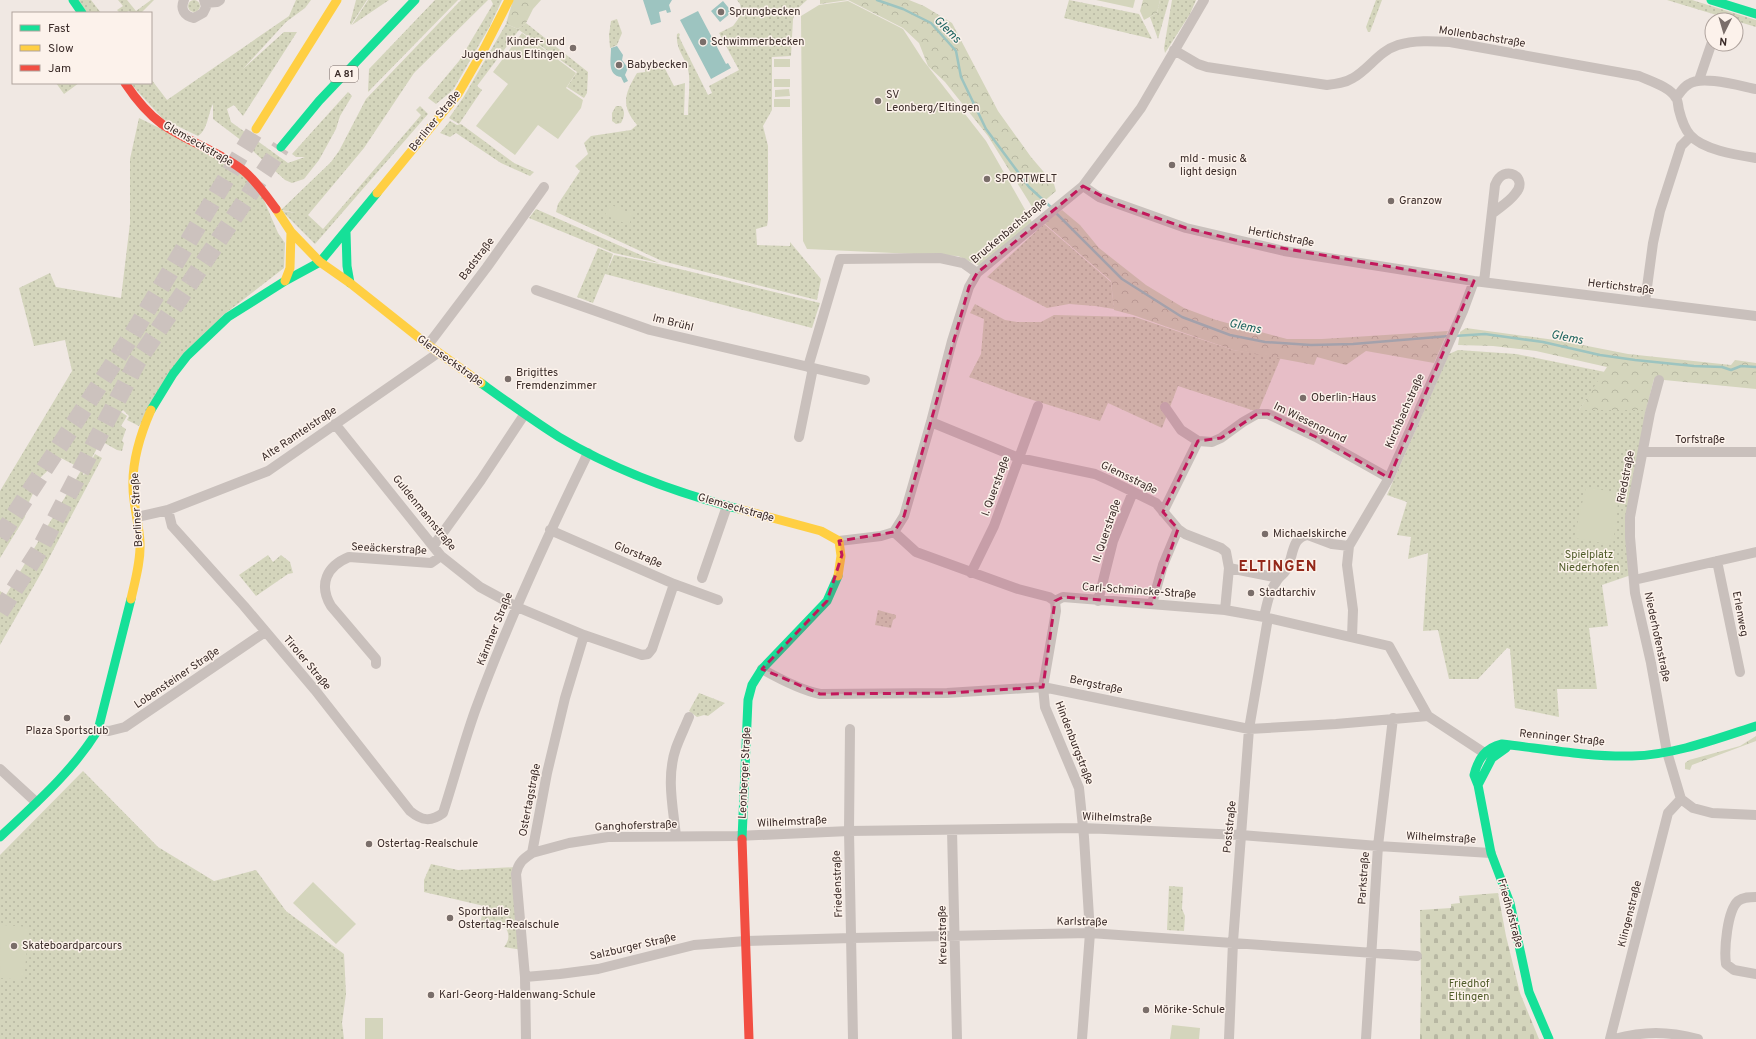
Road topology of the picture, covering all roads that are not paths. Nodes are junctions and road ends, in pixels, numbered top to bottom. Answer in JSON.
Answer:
{"nodes":[{"id":1,"x":72,"y":0,"type":"edge"},
{"id":2,"x":184,"y":0,"type":"edge"},
{"id":3,"x":220,"y":0,"type":"edge"},
{"id":4,"x":337,"y":0,"type":"edge"},
{"id":5,"x":509,"y":0,"type":"edge"},
{"id":6,"x":1204,"y":0,"type":"edge"},
{"id":7,"x":1711,"y":0,"type":"edge"},
{"id":8,"x":204,"y":2,"type":"edge"},
{"id":9,"x":414,"y":2,"type":"edge"},
{"id":10,"x":81,"y":12,"type":"edge"},
{"id":11,"x":1756,"y":14,"type":"edge"},
{"id":12,"x":1174,"y":50,"type":"junction"},
{"id":13,"x":1709,"y":52,"type":"edge"},
{"id":14,"x":1699,"y":80,"type":"junction"},
{"id":15,"x":126,"y":84,"type":"edge"},
{"id":16,"x":1756,"y":89,"type":"edge"},
{"id":17,"x":1676,"y":98,"type":"junction"},
{"id":18,"x":256,"y":129,"type":"tunnel mouth"},
{"id":19,"x":1691,"y":136,"type":"junction"},
{"id":20,"x":281,"y":147,"type":"tunnel mouth"},
{"id":21,"x":1756,"y":158,"type":"edge"},
{"id":22,"x":1083,"y":186,"type":"junction"},
{"id":23,"x":544,"y":187,"type":"dead end"},
{"id":24,"x":1493,"y":213,"type":"dead end"},
{"id":25,"x":291,"y":232,"type":"junction"},
{"id":26,"x":346,"y":232,"type":"junction"},
{"id":27,"x":320,"y":262,"type":"junction"},
{"id":28,"x":977,"y":273,"type":"junction"},
{"id":29,"x":285,"y":281,"type":"junction"},
{"id":30,"x":1479,"y":281,"type":"junction"},
{"id":31,"x":350,"y":283,"type":"junction"},
{"id":32,"x":536,"y":290,"type":"dead end"},
{"id":33,"x":1645,"y":302,"type":"junction"},
{"id":34,"x":1756,"y":316,"type":"edge"},
{"id":35,"x":428,"y":345,"type":"junction"},
{"id":36,"x":438,"y":353,"type":"junction"},
{"id":37,"x":810,"y":367,"type":"junction"},
{"id":38,"x":864,"y":380,"type":"dead end"},
{"id":39,"x":1659,"y":380,"type":"dead end"},
{"id":40,"x":1038,"y":406,"type":"dead end"},
{"id":41,"x":1165,"y":407,"type":"dead end"},
{"id":42,"x":524,"y":415,"type":"junction"},
{"id":43,"x":931,"y":422,"type":"junction"},
{"id":44,"x":336,"y":424,"type":"junction"},
{"id":45,"x":799,"y":437,"type":"dead end"},
{"id":46,"x":1198,"y":442,"type":"junction"},
{"id":47,"x":1643,"y":452,"type":"junction"},
{"id":48,"x":1756,"y":452,"type":"edge"},
{"id":49,"x":588,"y":453,"type":"junction"},
{"id":50,"x":1019,"y":458,"type":"junction"},
{"id":51,"x":1389,"y":478,"type":"junction"},
{"id":52,"x":1133,"y":492,"type":"junction"},
{"id":53,"x":727,"y":506,"type":"junction"},
{"id":54,"x":168,"y":510,"type":"junction"},
{"id":55,"x":1163,"y":512,"type":"junction"},
{"id":56,"x":137,"y":517,"type":"junction"},
{"id":57,"x":1178,"y":529,"type":"junction"},
{"id":58,"x":550,"y":530,"type":"junction"},
{"id":59,"x":894,"y":532,"type":"junction"},
{"id":60,"x":839,"y":540,"type":"junction"},
{"id":61,"x":434,"y":545,"type":"junction"},
{"id":62,"x":1349,"y":546,"type":"junction"},
{"id":63,"x":1756,"y":552,"type":"edge"},
{"id":64,"x":441,"y":556,"type":"junction"},
{"id":65,"x":1717,"y":561,"type":"junction"},
{"id":66,"x":1229,"y":568,"type":"junction"},
{"id":67,"x":971,"y":573,"type":"junction"},
{"id":68,"x":702,"y":578,"type":"dead end"},
{"id":69,"x":1279,"y":578,"type":"junction"},
{"id":70,"x":1634,"y":580,"type":"junction"},
{"id":71,"x":674,"y":584,"type":"junction"},
{"id":72,"x":718,"y":600,"type":"dead end"},
{"id":73,"x":1056,"y":601,"type":"junction"},
{"id":74,"x":1098,"y":601,"type":"junction"},
{"id":75,"x":1152,"y":604,"type":"junction"},
{"id":76,"x":517,"y":607,"type":"junction"},
{"id":77,"x":1225,"y":610,"type":"junction"},
{"id":78,"x":1266,"y":618,"type":"junction"},
{"id":79,"x":265,"y":632,"type":"junction"},
{"id":80,"x":584,"y":636,"type":"junction"},
{"id":81,"x":1352,"y":637,"type":"junction"},
{"id":82,"x":376,"y":664,"type":"dead end"},
{"id":83,"x":762,"y":669,"type":"junction"},
{"id":84,"x":1740,"y":672,"type":"dead end"},
{"id":85,"x":1043,"y":687,"type":"junction"},
{"id":86,"x":1428,"y":716,"type":"junction"},
{"id":87,"x":689,"y":717,"type":"dead end"},
{"id":88,"x":1393,"y":718,"type":"junction"},
{"id":89,"x":1756,"y":726,"type":"edge"},
{"id":90,"x":850,"y":729,"type":"dead end"},
{"id":91,"x":1249,"y":729,"type":"junction"},
{"id":92,"x":98,"y":730,"type":"junction"},
{"id":93,"x":1667,"y":752,"type":"junction"},
{"id":94,"x":1488,"y":756,"type":"junction"},
{"id":95,"x":0,"y":769,"type":"edge"},
{"id":96,"x":1681,"y":799,"type":"junction"},
{"id":97,"x":36,"y":802,"type":"junction"},
{"id":98,"x":1756,"y":815,"type":"edge"},
{"id":99,"x":437,"y":818,"type":"joint"},
{"id":100,"x":1083,"y":828,"type":"junction"},
{"id":101,"x":952,"y":830,"type":"junction"},
{"id":102,"x":849,"y":831,"type":"junction"},
{"id":103,"x":1241,"y":835,"type":"junction"},
{"id":104,"x":676,"y":836,"type":"junction"},
{"id":105,"x":742,"y":836,"type":"junction"},
{"id":106,"x":0,"y":837,"type":"edge"},
{"id":107,"x":1378,"y":846,"type":"junction"},
{"id":108,"x":1491,"y":852,"type":"junction"},
{"id":109,"x":532,"y":853,"type":"junction"},
{"id":110,"x":1756,"y":897,"type":"edge"},
{"id":111,"x":1090,"y":933,"type":"junction"},
{"id":112,"x":955,"y":936,"type":"junction"},
{"id":113,"x":852,"y":938,"type":"junction"},
{"id":114,"x":746,"y":941,"type":"junction"},
{"id":115,"x":1233,"y":942,"type":"junction"},
{"id":116,"x":1371,"y":953,"type":"junction"},
{"id":117,"x":1417,"y":956,"type":"dead end"},
{"id":118,"x":1756,"y":974,"type":"edge"},
{"id":119,"x":525,"y":977,"type":"junction"},
{"id":120,"x":526,"y":1039,"type":"edge"},
{"id":121,"x":749,"y":1039,"type":"edge"},
{"id":122,"x":853,"y":1039,"type":"edge"},
{"id":123,"x":957,"y":1039,"type":"edge"},
{"id":124,"x":1082,"y":1039,"type":"edge"},
{"id":125,"x":1229,"y":1039,"type":"edge"},
{"id":126,"x":1366,"y":1039,"type":"edge"},
{"id":127,"x":1549,"y":1039,"type":"edge"},
{"id":128,"x":1610,"y":1039,"type":"edge"},
{"id":129,"x":1614,"y":1039,"type":"edge"},
{"id":130,"x":1698,"y":1039,"type":"edge"}],
"edges":[{"from":1,"to":10,"type":"main road"},
{"from":2,"to":8,"type":"street"},
{"from":3,"to":8,"type":"street"},
{"from":4,"to":18,"type":"main road"},
{"from":5,"to":26,"type":"main road","name":"Berliner Straße"},
{"from":6,"to":12,"type":"street","name":"Bruckenbachstraße"},
{"from":7,"to":11,"type":"main road"},
{"from":9,"to":20,"type":"main road","number":"A 81"},
{"from":12,"to":17,"type":"street","name":"Mollenbachstraße"},
{"from":12,"to":22,"type":"street","name":"Bruckenbachstraße"},
{"from":13,"to":14,"type":"street"},
{"from":14,"to":16,"type":"street"},
{"from":14,"to":17,"type":"street"},
{"from":15,"to":25,"type":"main road","name":"Glemseckstraße"},
{"from":17,"to":19,"type":"street"},
{"from":19,"to":21,"type":"street"},
{"from":19,"to":33,"type":"street"},
{"from":22,"to":28,"type":"street","name":"Bruckenbachstraße"},
{"from":22,"to":30,"type":"street","name":"Hertichstraße"},
{"from":23,"to":35,"type":"street","name":"Badstraße"},
{"from":24,"to":30,"type":"street"},
{"from":25,"to":27,"type":"main road","name":"Glemseckstraße"},
{"from":25,"to":29,"type":"main road"},
{"from":26,"to":27,"type":"main road","name":"Berliner Straße"},
{"from":26,"to":31,"type":"main road"},
{"from":27,"to":29,"type":"main road","name":"Berliner Straße"},
{"from":27,"to":31,"type":"main road","name":"Glemseckstraße"},
{"from":28,"to":37,"type":"street"},
{"from":28,"to":43,"type":"street","name":"Bruckenbachstraße"},
{"from":29,"to":56,"type":"main road","name":"Berliner Straße"},
{"from":30,"to":33,"type":"street","name":"Hertichstraße"},
{"from":30,"to":51,"type":"street","name":"Kirchbachstraße"},
{"from":31,"to":35,"type":"main road","name":"Glemseckstraße"},
{"from":32,"to":37,"type":"street","name":"Im Brühl"},
{"from":33,"to":34,"type":"street","name":"Hertichstraße"},
{"from":35,"to":36,"type":"main road","name":"Glemseckstraße"},
{"from":36,"to":42,"type":"main road","name":"Glemseckstraße"},
{"from":36,"to":44,"type":"street","name":"Alte Ramtelstraße"},
{"from":37,"to":38,"type":"street","name":"Im Brühl"},
{"from":37,"to":45,"type":"street"},
{"from":39,"to":47,"type":"street","name":"Riedstraße"},
{"from":40,"to":50,"type":"street","name":"I. Querstraße"},
{"from":41,"to":46,"type":"street"},
{"from":42,"to":49,"type":"main road","name":"Glemseckstraße"},
{"from":42,"to":61,"type":"street","name":"Seeäckerstraße"},
{"from":43,"to":50,"type":"street","name":"Glemsstraße"},
{"from":43,"to":59,"type":"street","name":"Bruckenbachstraße"},
{"from":44,"to":54,"type":"street","name":"Alte Ramtelstraße"},
{"from":44,"to":61,"type":"street","name":"Guldenmannstraße"},
{"from":46,"to":51,"type":"street","name":"Im Wiesengrund"},
{"from":46,"to":55,"type":"street"},
{"from":47,"to":48,"type":"street","name":"Torfstraße"},
{"from":47,"to":70,"type":"street","name":"Riedstraße"},
{"from":49,"to":53,"type":"main road","name":"Glemseckstraße"},
{"from":49,"to":58,"type":"street","name":"Kärntner Straße"},
{"from":50,"to":52,"type":"street","name":"Glemsstraße"},
{"from":50,"to":67,"type":"street","name":"I. Querstraße"},
{"from":51,"to":62,"type":"street","name":"Kirchbachstraße"},
{"from":52,"to":55,"type":"street","name":"Glemsstraße"},
{"from":52,"to":74,"type":"street","name":"II. Querstraße"},
{"from":53,"to":60,"type":"main road","name":"Glemseckstraße"},
{"from":53,"to":68,"type":"street"},
{"from":54,"to":56,"type":"street","name":"Alte Ramtelstraße"},
{"from":54,"to":79,"type":"street","name":"Tiroler Straße"},
{"from":55,"to":57,"type":"street","name":"Glemsstraße"},
{"from":56,"to":92,"type":"main road","name":"Berliner Straße"},
{"from":57,"to":66,"type":"street","name":"Glemsstraße"},
{"from":57,"to":75,"type":"street"},
{"from":58,"to":71,"type":"street","name":"Glorstraße"},
{"from":58,"to":76,"type":"street","name":"Kärntner Straße"},
{"from":59,"to":60,"type":"street"},
{"from":59,"to":67,"type":"street","name":"Carl-Schmincke-Straße"},
{"from":60,"to":83,"type":"main road","name":"Leonberger Straße"},
{"from":61,"to":64,"type":"street","name":"Guldenmannstraße"},
{"from":62,"to":69,"type":"street","name":"Poststraße"},
{"from":62,"to":81,"type":"street","name":"Kirchbachstraße"},
{"from":63,"to":65,"type":"street","name":"Niederhofenstraße"},
{"from":64,"to":76,"type":"street","name":"Guldenmannstraße"},
{"from":64,"to":82,"type":"street","name":"Seeäckerstraße"},
{"from":65,"to":70,"type":"street","name":"Niederhofenstraße"},
{"from":65,"to":84,"type":"street","name":"Erlenweg"},
{"from":66,"to":69,"type":"street"},
{"from":66,"to":77,"type":"street","name":"Glemsstraße"},
{"from":67,"to":73,"type":"street","name":"Carl-Schmincke-Straße"},
{"from":69,"to":78,"type":"street","name":"Poststraße"},
{"from":70,"to":93,"type":"street","name":"Niederhofenstraße"},
{"from":71,"to":72,"type":"street","name":"Glorstraße"},
{"from":71,"to":80,"type":"street","name":"Guldenmannstraße"},
{"from":73,"to":74,"type":"street","name":"Carl-Schmincke-Straße"},
{"from":73,"to":85,"type":"street","name":"Hindenburgstraße"},
{"from":74,"to":75,"type":"street","name":"Carl-Schmincke-Straße"},
{"from":75,"to":77,"type":"street","name":"Carl-Schmincke-Straße"},
{"from":76,"to":80,"type":"street","name":"Guldenmannstraße"},
{"from":76,"to":99,"type":"street","name":"Kärntner Straße"},
{"from":77,"to":78,"type":"street","name":"Carl-Schmincke-Straße"},
{"from":78,"to":81,"type":"street","name":"Carl-Schmincke-Straße"},
{"from":78,"to":91,"type":"street","name":"Poststraße"},
{"from":79,"to":92,"type":"street","name":"Lobensteiner Straße"},
{"from":79,"to":99,"type":"street","name":"Tiroler Straße"},
{"from":80,"to":109,"type":"street","name":"Ostertagstraße"},
{"from":81,"to":86,"type":"street","name":"Carl-Schmincke-Straße"},
{"from":83,"to":85,"type":"street","name":"Bergstraße"},
{"from":83,"to":105,"type":"main road","name":"Leonberger Straße"},
{"from":85,"to":91,"type":"street","name":"Bergstraße"},
{"from":85,"to":100,"type":"street","name":"Hindenburgstraße"},
{"from":86,"to":88,"type":"street","name":"Bergstraße"},
{"from":86,"to":94,"type":"street"},
{"from":87,"to":104,"type":"street"},
{"from":88,"to":91,"type":"street","name":"Bergstraße"},
{"from":88,"to":107,"type":"street","name":"Parkstraße"},
{"from":89,"to":93,"type":"main road","name":"Renninger Straße"},
{"from":90,"to":102,"type":"street","name":"Friedenstraße"},
{"from":91,"to":103,"type":"street","name":"Poststraße"},
{"from":92,"to":97,"type":"main road","name":"Berliner Straße"},
{"from":93,"to":94,"type":"main road","name":"Renninger Straße"},
{"from":93,"to":96,"type":"street","name":"Niederhofenstraße"},
{"from":94,"to":108,"type":"main road","name":"Friedhofstraße"},
{"from":95,"to":97,"type":"street"},
{"from":96,"to":98,"type":"street"},
{"from":96,"to":128,"type":"street","name":"Klingenstraße"},
{"from":97,"to":106,"type":"main road","name":"Berliner Straße"},
{"from":100,"to":101,"type":"street","name":"Wilhelmstraße"},
{"from":100,"to":103,"type":"street","name":"Wilhelmstraße"},
{"from":100,"to":111,"type":"street","name":"Hindenburgstraße"},
{"from":101,"to":102,"type":"street","name":"Wilhelmstraße"},
{"from":101,"to":112,"type":"street","name":"Kreuzstraße"},
{"from":102,"to":105,"type":"street","name":"Wilhelmstraße"},
{"from":102,"to":113,"type":"street","name":"Friedenstraße"},
{"from":103,"to":107,"type":"street","name":"Wilhelmstraße"},
{"from":103,"to":115,"type":"street","name":"Poststraße"},
{"from":104,"to":105,"type":"street","name":"Ganghoferstraße"},
{"from":104,"to":109,"type":"street","name":"Ganghoferstraße"},
{"from":105,"to":114,"type":"main road","name":"Leonberger Straße"},
{"from":107,"to":108,"type":"street","name":"Wilhelmstraße"},
{"from":107,"to":116,"type":"street","name":"Parkstraße"},
{"from":108,"to":127,"type":"main road","name":"Friedhofstraße"},
{"from":109,"to":119,"type":"street","name":"Ostertagstraße"},
{"from":110,"to":118,"type":"street"},
{"from":111,"to":112,"type":"street","name":"Karlstraße"},
{"from":111,"to":115,"type":"street","name":"Karlstraße"},
{"from":111,"to":124,"type":"street","name":"Hindenburgstraße"},
{"from":112,"to":113,"type":"street","name":"Karlstraße"},
{"from":112,"to":123,"type":"street","name":"Kreuzstraße"},
{"from":113,"to":114,"type":"street","name":"Karlstraße"},
{"from":113,"to":122,"type":"street","name":"Friedenstraße"},
{"from":114,"to":119,"type":"street","name":"Salzburger Straße"},
{"from":114,"to":121,"type":"main road","name":"Leonberger Straße"},
{"from":115,"to":116,"type":"street","name":"Karlstraße"},
{"from":115,"to":125,"type":"street","name":"Poststraße"},
{"from":116,"to":117,"type":"street","name":"Karlstraße"},
{"from":116,"to":126,"type":"street","name":"Parkstraße"},
{"from":119,"to":120,"type":"street","name":"Ostertagstraße"},
{"from":129,"to":130,"type":"street"}]}
